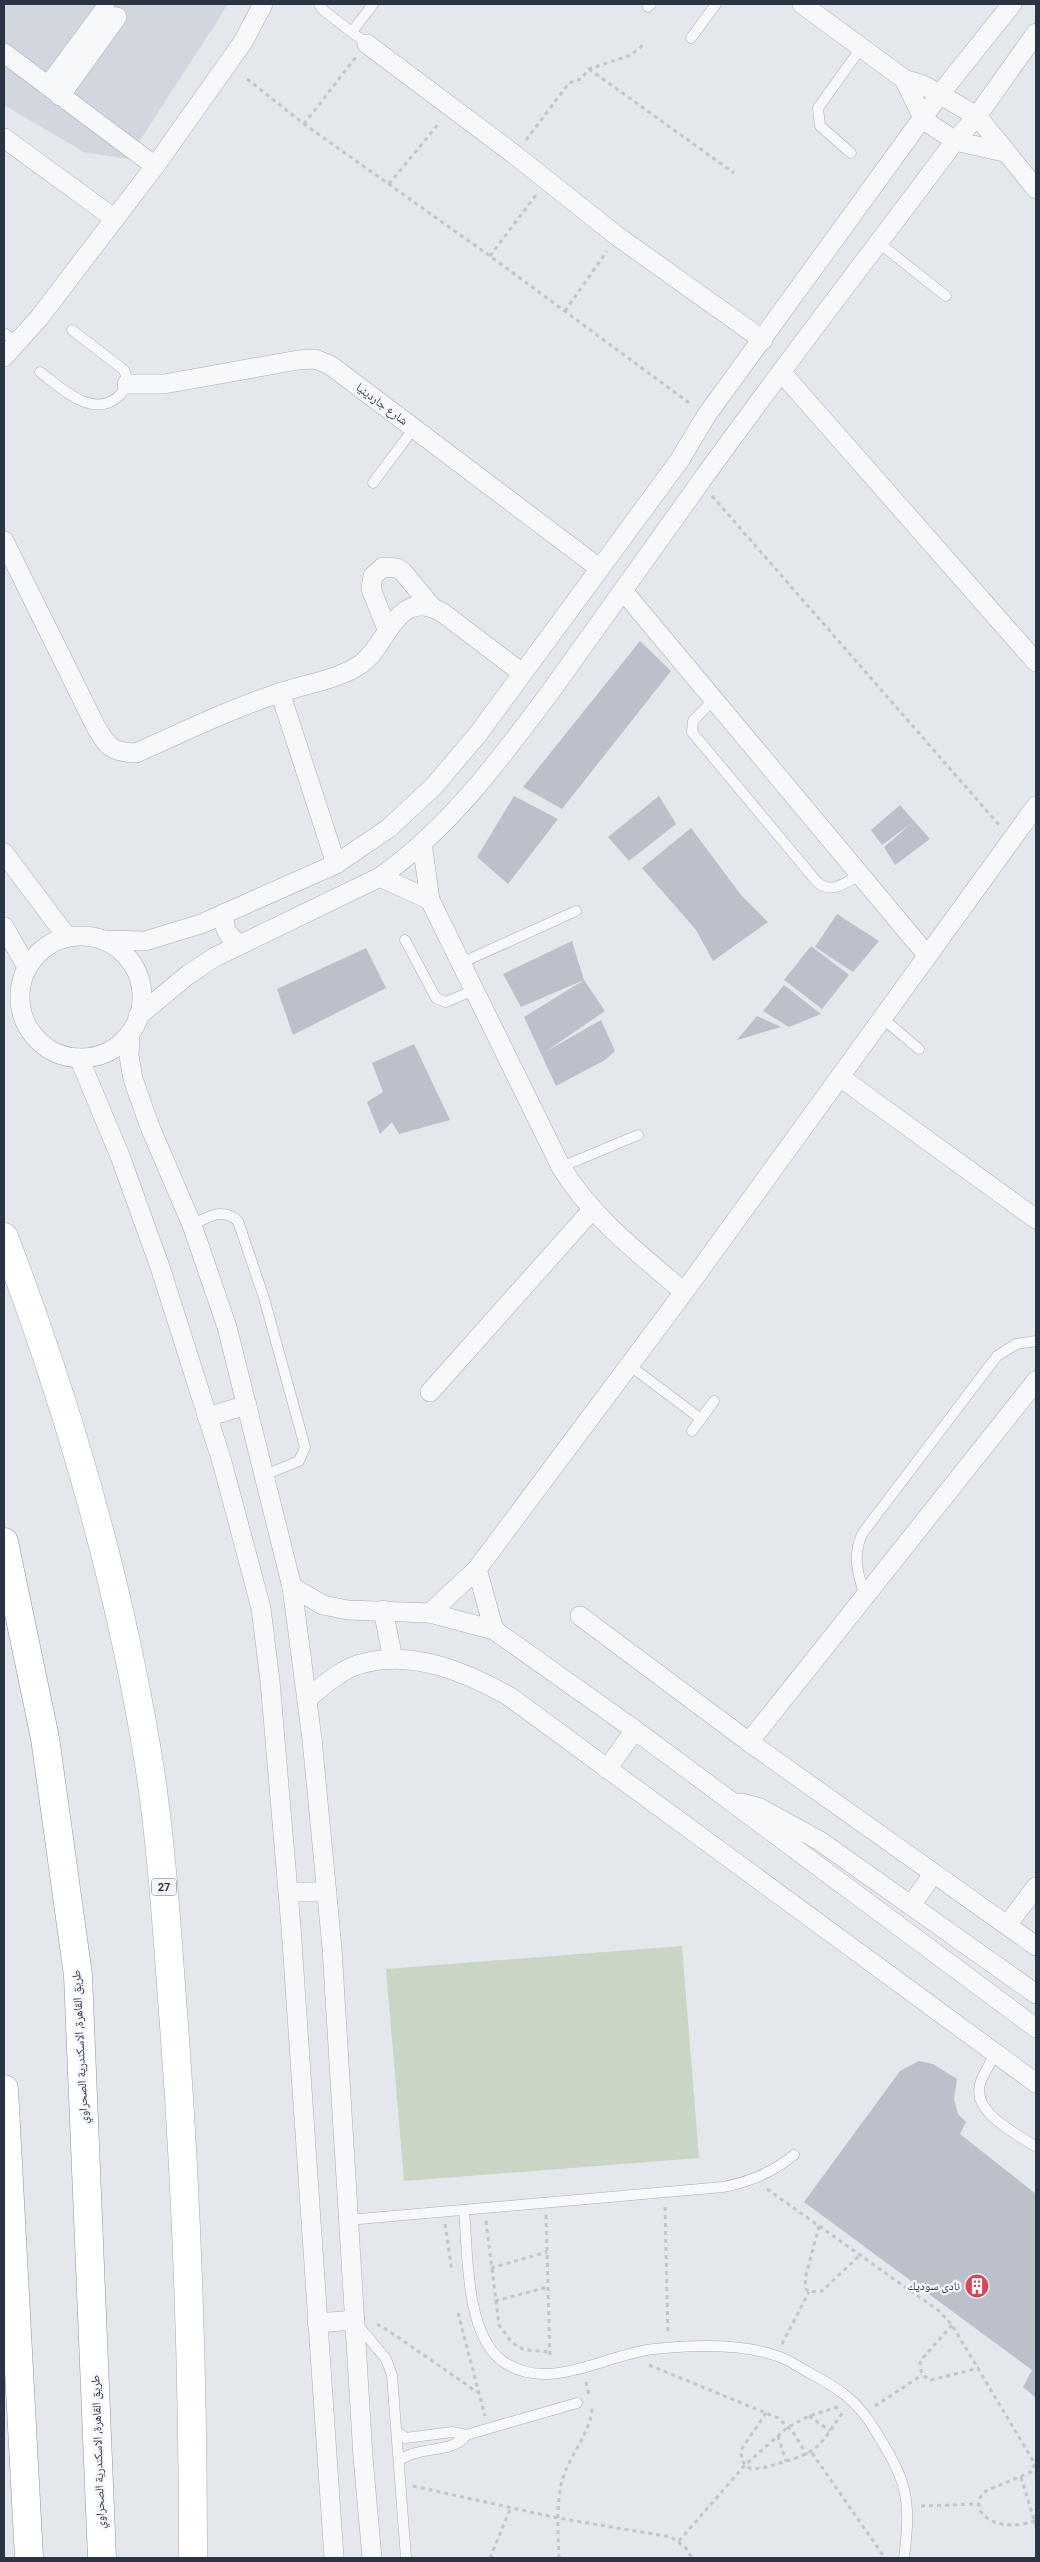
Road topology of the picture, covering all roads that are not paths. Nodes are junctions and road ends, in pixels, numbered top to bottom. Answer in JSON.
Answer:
{"nodes":[{"id":1,"x":263,"y":4,"type":"edge"},
{"id":2,"x":319,"y":4,"type":"edge"},
{"id":3,"x":373,"y":4,"type":"edge"},
{"id":4,"x":716,"y":4,"type":"edge"},
{"id":5,"x":802,"y":4,"type":"edge"},
{"id":6,"x":1012,"y":4,"type":"edge"},
{"id":7,"x":111,"y":13,"type":"dead end"},
{"id":8,"x":352,"y":32,"type":"junction"},
{"id":9,"x":1036,"y":33,"type":"edge"},
{"id":10,"x":691,"y":38,"type":"dead end"},
{"id":11,"x":367,"y":44,"type":"joint"},
{"id":12,"x":862,"y":48,"type":"junction"},
{"id":13,"x":4,"y":53,"type":"edge"},
{"id":14,"x":904,"y":79,"type":"junction"},
{"id":15,"x":54,"y":91,"type":"junction"},
{"id":16,"x":940,"y":94,"type":"junction"},
{"id":17,"x":977,"y":116,"type":"junction"},
{"id":18,"x":924,"y":120,"type":"junction"},
{"id":19,"x":4,"y":138,"type":"edge"},
{"id":20,"x":955,"y":141,"type":"junction"},
{"id":21,"x":1004,"y":152,"type":"junction"},
{"id":22,"x":851,"y":153,"type":"dead end"},
{"id":23,"x":155,"y":166,"type":"junction"},
{"id":24,"x":1036,"y":189,"type":"edge"},
{"id":25,"x":115,"y":219,"type":"junction"},
{"id":26,"x":879,"y":243,"type":"junction"},
{"id":27,"x":946,"y":296,"type":"dead end"},
{"id":28,"x":72,"y":330,"type":"dead end"},
{"id":29,"x":762,"y":340,"type":"junction"},
{"id":30,"x":8,"y":347,"type":"edge"},
{"id":31,"x":40,"y":372,"type":"dead end"},
{"id":32,"x":782,"y":373,"type":"junction"},
{"id":33,"x":126,"y":384,"type":"junction"},
{"id":34,"x":414,"y":428,"type":"junction"},
{"id":35,"x":679,"y":461,"type":"junction"},
{"id":36,"x":701,"y":482,"type":"junction"},
{"id":37,"x":373,"y":483,"type":"dead end"},
{"id":38,"x":4,"y":541,"type":"edge"},
{"id":39,"x":600,"y":568,"type":"junction"},
{"id":40,"x":624,"y":592,"type":"junction"},
{"id":41,"x":432,"y":607,"type":"junction"},
{"id":42,"x":387,"y":630,"type":"junction"},
{"id":43,"x":1036,"y":662,"type":"edge"},
{"id":44,"x":522,"y":673,"type":"junction"},
{"id":45,"x":280,"y":692,"type":"junction"},
{"id":46,"x":713,"y":700,"type":"junction"},
{"id":47,"x":1036,"y":806,"type":"edge"},
{"id":48,"x":422,"y":843,"type":"junction"},
{"id":49,"x":4,"y":853,"type":"edge"},
{"id":50,"x":336,"y":864,"type":"junction"},
{"id":51,"x":860,"y":874,"type":"junction"},
{"id":52,"x":380,"y":877,"type":"junction"},
{"id":53,"x":430,"y":900,"type":"junction"},
{"id":54,"x":576,"y":910,"type":"dead end"},
{"id":55,"x":225,"y":913,"type":"junction"},
{"id":56,"x":4,"y":927,"type":"edge"},
{"id":57,"x":66,"y":937,"type":"junction"},
{"id":58,"x":105,"y":940,"type":"junction"},
{"id":59,"x":405,"y":940,"type":"dead end"},
{"id":60,"x":241,"y":944,"type":"junction"},
{"id":61,"x":927,"y":955,"type":"junction"},
{"id":62,"x":461,"y":963,"type":"junction"},
{"id":63,"x":27,"y":967,"type":"junction"},
{"id":64,"x":474,"y":990,"type":"junction"},
{"id":65,"x":138,"y":1016,"type":"junction"},
{"id":66,"x":882,"y":1018,"type":"junction"},
{"id":67,"x":130,"y":1033,"type":"junction"},
{"id":68,"x":919,"y":1049,"type":"dead end"},
{"id":69,"x":79,"y":1058,"type":"junction"},
{"id":70,"x":840,"y":1077,"type":"junction"},
{"id":71,"x":638,"y":1135,"type":"dead end"},
{"id":72,"x":561,"y":1168,"type":"junction"},
{"id":73,"x":592,"y":1210,"type":"junction"},
{"id":74,"x":1036,"y":1219,"type":"edge"},
{"id":75,"x":192,"y":1225,"type":"junction"},
{"id":76,"x":4,"y":1237,"type":"edge"},
{"id":77,"x":684,"y":1292,"type":"junction"},
{"id":78,"x":1036,"y":1341,"type":"edge"},
{"id":79,"x":629,"y":1365,"type":"junction"},
{"id":80,"x":1036,"y":1381,"type":"edge"},
{"id":81,"x":430,"y":1392,"type":"dead end"},
{"id":82,"x":714,"y":1402,"type":"dead end"},
{"id":83,"x":247,"y":1405,"type":"junction"},
{"id":84,"x":1030,"y":1406,"type":"edge"},
{"id":85,"x":207,"y":1417,"type":"junction"},
{"id":86,"x":701,"y":1419,"type":"junction"},
{"id":87,"x":692,"y":1431,"type":"dead end"},
{"id":88,"x":265,"y":1475,"type":"junction"},
{"id":89,"x":4,"y":1542,"type":"edge"},
{"id":90,"x":477,"y":1568,"type":"junction"},
{"id":91,"x":292,"y":1586,"type":"junction"},
{"id":92,"x":865,"y":1597,"type":"junction"},
{"id":93,"x":383,"y":1610,"type":"junction"},
{"id":94,"x":430,"y":1613,"type":"junction"},
{"id":95,"x":580,"y":1616,"type":"dead end"},
{"id":96,"x":494,"y":1630,"type":"junction"},
{"id":97,"x":393,"y":1659,"type":"junction"},
{"id":98,"x":307,"y":1699,"type":"junction"},
{"id":99,"x":636,"y":1730,"type":"junction"},
{"id":100,"x":749,"y":1742,"type":"junction"},
{"id":101,"x":607,"y":1769,"type":"junction"},
{"id":102,"x":729,"y":1800,"type":"junction"},
{"id":103,"x":933,"y":1874,"type":"junction"},
{"id":104,"x":1036,"y":1887,"type":"edge"},
{"id":105,"x":288,"y":1892,"type":"junction"},
{"id":106,"x":326,"y":1892,"type":"junction"},
{"id":107,"x":912,"y":1904,"type":"junction"},
{"id":108,"x":1007,"y":1925,"type":"junction"},
{"id":109,"x":1036,"y":1946,"type":"edge"},
{"id":110,"x":1036,"y":1994,"type":"edge"},
{"id":111,"x":1036,"y":2028,"type":"edge"},
{"id":112,"x":996,"y":2053,"type":"junction"},
{"id":113,"x":1036,"y":2083,"type":"edge"},
{"id":114,"x":4,"y":2088,"type":"edge"},
{"id":115,"x":1036,"y":2148,"type":"edge"},
{"id":116,"x":794,"y":2156,"type":"dead end"},
{"id":117,"x":464,"y":2210,"type":"junction"},
{"id":118,"x":348,"y":2220,"type":"junction"},
{"id":119,"x":354,"y":2320,"type":"junction"},
{"id":120,"x":317,"y":2323,"type":"junction"},
{"id":121,"x":577,"y":2403,"type":"dead end"},
{"id":122,"x":397,"y":2432,"type":"junction"},
{"id":123,"x":466,"y":2435,"type":"junction"},
{"id":124,"x":399,"y":2461,"type":"junction"},
{"id":125,"x":29,"y":2558,"type":"edge"},
{"id":126,"x":102,"y":2558,"type":"edge"},
{"id":127,"x":193,"y":2558,"type":"edge"},
{"id":128,"x":334,"y":2558,"type":"edge"},
{"id":129,"x":372,"y":2558,"type":"edge"},
{"id":130,"x":406,"y":2558,"type":"edge"},
{"id":131,"x":904,"y":2558,"type":"edge"}],
"edges":[{"from":1,"to":23,"type":"street"},
{"from":2,"to":8,"type":"lane"},
{"from":3,"to":8,"type":"lane"},
{"from":4,"to":10,"type":"lane"},
{"from":5,"to":12,"type":"street"},
{"from":6,"to":16,"type":"street"},
{"from":7,"to":15,"type":"street"},
{"from":8,"to":11,"type":"lane"},
{"from":9,"to":17,"type":"street"},
{"from":11,"to":29,"type":"street"},
{"from":12,"to":14,"type":"street"},
{"from":12,"to":22,"type":"lane"},
{"from":13,"to":15,"type":"street"},
{"from":14,"to":16,"type":"street"},
{"from":14,"to":18,"type":"street"},
{"from":15,"to":23,"type":"street"},
{"from":16,"to":17,"type":"street"},
{"from":16,"to":18,"type":"street"},
{"from":17,"to":20,"type":"street"},
{"from":17,"to":21,"type":"street"},
{"from":18,"to":20,"type":"street"},
{"from":18,"to":29,"type":"street"},
{"from":19,"to":25,"type":"street"},
{"from":20,"to":21,"type":"street"},
{"from":20,"to":26,"type":"street"},
{"from":21,"to":24,"type":"street"},
{"from":23,"to":25,"type":"street"},
{"from":25,"to":30,"type":"street"},
{"from":26,"to":27,"type":"lane"},
{"from":26,"to":32,"type":"street"},
{"from":28,"to":33,"type":"lane"},
{"from":29,"to":35,"type":"street"},
{"from":31,"to":33,"type":"lane"},
{"from":32,"to":36,"type":"street"},
{"from":32,"to":43,"type":"street"},
{"from":33,"to":34,"type":"street","name":"شارع جاردينيا"},
{"from":34,"to":37,"type":"lane"},
{"from":34,"to":39,"type":"street","name":"شارع جاردينيا"},
{"from":35,"to":36,"type":"street"},
{"from":35,"to":39,"type":"street"},
{"from":36,"to":40,"type":"street"},
{"from":38,"to":45,"type":"street"},
{"from":39,"to":44,"type":"street"},
{"from":40,"to":46,"type":"street"},
{"from":40,"to":48,"type":"street"},
{"from":41,"to":42,"type":"street"},
{"from":41,"to":42,"type":"street"},
{"from":41,"to":44,"type":"street"},
{"from":42,"to":45,"type":"street"},
{"from":44,"to":50,"type":"street"},
{"from":45,"to":50,"type":"street"},
{"from":46,"to":51,"type":"street"},
{"from":46,"to":51,"type":"lane"},
{"from":47,"to":61,"type":"street"},
{"from":48,"to":52,"type":"street"},
{"from":48,"to":53,"type":"street"},
{"from":49,"to":57,"type":"street"},
{"from":50,"to":55,"type":"street"},
{"from":51,"to":61,"type":"street"},
{"from":52,"to":53,"type":"street"},
{"from":52,"to":60,"type":"street"},
{"from":53,"to":62,"type":"street"},
{"from":54,"to":62,"type":"lane"},
{"from":55,"to":58,"type":"street"},
{"from":55,"to":60,"type":"street"},
{"from":56,"to":63,"type":"street"},
{"from":57,"to":58,"type":"street"},
{"from":57,"to":63,"type":"street"},
{"from":58,"to":65,"type":"street"},
{"from":59,"to":64,"type":"lane"},
{"from":60,"to":65,"type":"street"},
{"from":61,"to":66,"type":"street"},
{"from":62,"to":64,"type":"street"},
{"from":63,"to":69,"type":"street"},
{"from":64,"to":72,"type":"street"},
{"from":65,"to":67,"type":"street"},
{"from":66,"to":68,"type":"lane"},
{"from":66,"to":70,"type":"street"},
{"from":67,"to":69,"type":"street"},
{"from":67,"to":75,"type":"street"},
{"from":69,"to":85,"type":"street"},
{"from":70,"to":74,"type":"street"},
{"from":70,"to":77,"type":"street"},
{"from":71,"to":72,"type":"lane"},
{"from":72,"to":73,"type":"street"},
{"from":73,"to":77,"type":"street"},
{"from":73,"to":81,"type":"street"},
{"from":75,"to":83,"type":"street"},
{"from":75,"to":88,"type":"lane"},
{"from":76,"to":127,"type":"main road","number":"27"},
{"from":77,"to":79,"type":"street"},
{"from":78,"to":92,"type":"lane"},
{"from":79,"to":86,"type":"lane"},
{"from":79,"to":90,"type":"street"},
{"from":80,"to":84,"type":"street"},
{"from":82,"to":86,"type":"lane"},
{"from":83,"to":85,"type":"street"},
{"from":83,"to":88,"type":"street"},
{"from":84,"to":92,"type":"street"},
{"from":85,"to":105,"type":"street"},
{"from":86,"to":87,"type":"lane"},
{"from":88,"to":91,"type":"street"},
{"from":89,"to":126,"type":"main road","name":"طريق القاهرة, الاسكندرية الصحراوي"},
{"from":90,"to":94,"type":"street"},
{"from":90,"to":96,"type":"street"},
{"from":91,"to":93,"type":"street"},
{"from":91,"to":98,"type":"street"},
{"from":92,"to":100,"type":"street"},
{"from":93,"to":94,"type":"street"},
{"from":93,"to":97,"type":"street"},
{"from":94,"to":96,"type":"street"},
{"from":95,"to":100,"type":"street"},
{"from":96,"to":99,"type":"street"},
{"from":97,"to":98,"type":"street"},
{"from":97,"to":101,"type":"street"},
{"from":98,"to":106,"type":"street"},
{"from":99,"to":101,"type":"street"},
{"from":99,"to":102,"type":"street"},
{"from":100,"to":103,"type":"street"},
{"from":101,"to":112,"type":"street"},
{"from":102,"to":107,"type":"street"},
{"from":102,"to":111,"type":"street"},
{"from":103,"to":107,"type":"street"},
{"from":103,"to":108,"type":"street"},
{"from":104,"to":108,"type":"street"},
{"from":105,"to":106,"type":"street"},
{"from":105,"to":120,"type":"street"},
{"from":106,"to":118,"type":"street"},
{"from":107,"to":110,"type":"street"},
{"from":108,"to":109,"type":"street"},
{"from":112,"to":113,"type":"street"},
{"from":112,"to":115,"type":"lane"},
{"from":114,"to":125,"type":"main road"},
{"from":116,"to":117,"type":"lane"},
{"from":117,"to":118,"type":"lane"},
{"from":117,"to":131,"type":"lane"},
{"from":118,"to":119,"type":"street"},
{"from":119,"to":120,"type":"street"},
{"from":119,"to":122,"type":"lane"},
{"from":119,"to":129,"type":"street"},
{"from":120,"to":128,"type":"street"},
{"from":121,"to":123,"type":"lane"},
{"from":122,"to":123,"type":"lane"},
{"from":122,"to":124,"type":"lane"},
{"from":123,"to":124,"type":"lane"},
{"from":124,"to":130,"type":"lane"}]}
